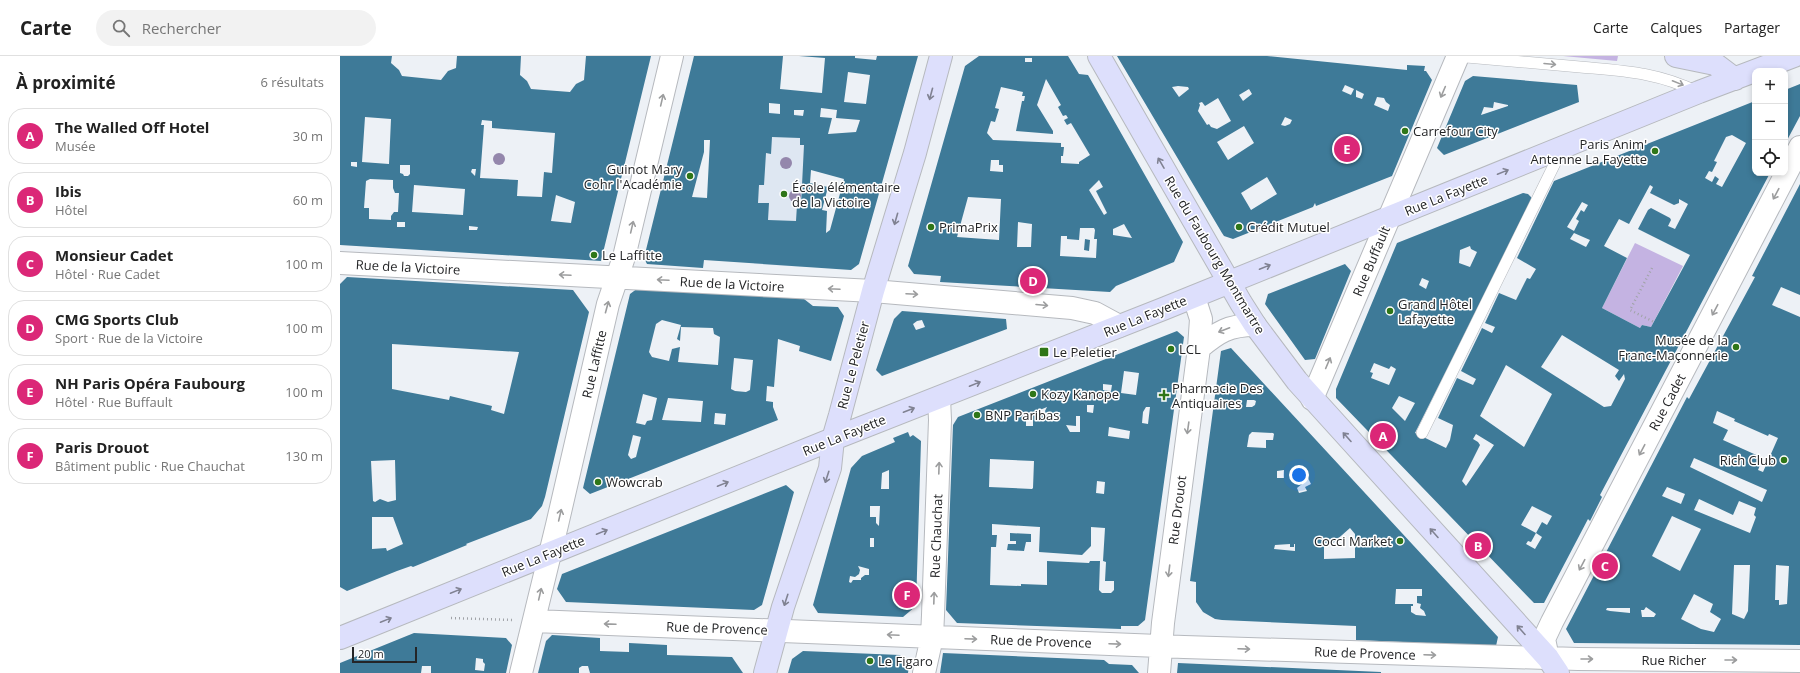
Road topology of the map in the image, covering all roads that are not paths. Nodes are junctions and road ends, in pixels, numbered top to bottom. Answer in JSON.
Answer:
{"nodes":[{"id":1,"x":672,"y":56,"type":"edge"},
{"id":2,"x":941,"y":56,"type":"edge"},
{"id":3,"x":1099,"y":56,"type":"edge"},
{"id":4,"x":1455,"y":56,"type":"edge"},
{"id":5,"x":1458,"y":56,"type":"edge"},
{"id":6,"x":1676,"y":56,"type":"edge"},
{"id":7,"x":1794,"y":56,"type":"edge"},
{"id":8,"x":1735,"y":79,"type":"junction"},
{"id":9,"x":1699,"y":92,"type":"junction"},
{"id":10,"x":1800,"y":147,"type":"edge"},
{"id":11,"x":1562,"y":148,"type":"junction"},
{"id":12,"x":1389,"y":218,"type":"junction"},
{"id":13,"x":340,"y":263,"type":"edge"},
{"id":14,"x":618,"y":278,"type":"junction"},
{"id":15,"x":1229,"y":282,"type":"junction"},
{"id":16,"x":873,"y":291,"type":"junction"},
{"id":17,"x":1194,"y":297,"type":"junction"},
{"id":18,"x":1255,"y":325,"type":"junction"},
{"id":19,"x":1119,"y":326,"type":"junction"},
{"id":20,"x":1199,"y":348,"type":"junction"},
{"id":21,"x":939,"y":398,"type":"junction"},
{"id":22,"x":1312,"y":399,"type":"junction"},
{"id":23,"x":1422,"y":433,"type":"dead end"},
{"id":24,"x":833,"y":439,"type":"junction"},
{"id":25,"x":550,"y":553,"type":"junction"},
{"id":26,"x":534,"y":621,"type":"junction"},
{"id":27,"x":777,"y":630,"type":"junction"},
{"id":28,"x":344,"y":632,"type":"edge"},
{"id":29,"x":932,"y":637,"type":"junction"},
{"id":30,"x":1161,"y":646,"type":"junction"},
{"id":31,"x":1800,"y":661,"type":"edge"},
{"id":32,"x":1553,"y":666,"type":"edge"},
{"id":33,"x":521,"y":673,"type":"edge"},
{"id":34,"x":766,"y":673,"type":"edge"},
{"id":35,"x":924,"y":673,"type":"edge"},
{"id":36,"x":1159,"y":673,"type":"edge"}],
"edges":[{"from":14,"to":1,"type":"street","name":"Rue Laffitte","one_way":true},
{"from":2,"to":16,"type":"main road","name":"Rue Le Peletier","one_way":true},
{"from":15,"to":3,"type":"main road","name":"Rue du Faubourg Montmartre","one_way":true},
{"from":4,"to":5,"type":"lane"},
{"from":5,"to":9,"type":"lane","one_way":true},
{"from":5,"to":12,"type":"street","name":"Rue Buffault","one_way":true},
{"from":6,"to":8,"type":"main road"},
{"from":7,"to":8,"type":"main road","name":"Rue La Fayette"},
{"from":8,"to":9,"type":"main road","name":"Rue La Fayette"},
{"from":9,"to":11,"type":"main road","name":"Rue La Fayette"},
{"from":10,"to":32,"type":"street","name":"Rue Cadet","one_way":true},
{"from":12,"to":11,"type":"main road","name":"Rue La Fayette","one_way":true},
{"from":11,"to":23,"type":"lane"},
{"from":15,"to":12,"type":"main road","name":"Rue La Fayette","one_way":true},
{"from":22,"to":12,"type":"street","name":"Rue Buffault","one_way":true},
{"from":14,"to":13,"type":"street","name":"Rue de la Victoire","one_way":true},
{"from":16,"to":14,"type":"street","name":"Rue de la Victoire","one_way":true},
{"from":25,"to":14,"type":"street","name":"Rue Laffitte","one_way":true},
{"from":15,"to":17,"type":"main road","name":"Rue La Fayette"},
{"from":15,"to":18,"type":"main road","name":"Rue du Faubourg Montmartre"},
{"from":16,"to":19,"type":"street","name":"Rue de la Victoire","one_way":true},
{"from":16,"to":24,"type":"main road","name":"Rue Le Peletier"},
{"from":17,"to":19,"type":"main road","name":"Rue La Fayette"},
{"from":17,"to":20,"type":"street","name":"Rue Drouot"},
{"from":18,"to":20,"type":"street","one_way":true},
{"from":18,"to":22,"type":"main road","name":"Rue du Faubourg Montmartre"},
{"from":21,"to":19,"type":"main road","name":"Rue La Fayette","one_way":true},
{"from":20,"to":30,"type":"street","name":"Rue Drouot","one_way":true},
{"from":24,"to":21,"type":"main road","name":"Rue La Fayette","one_way":true},
{"from":29,"to":21,"type":"street","name":"Rue Chauchat","one_way":true},
{"from":32,"to":22,"type":"main road","name":"Rue du Faubourg Montmartre","one_way":true},
{"from":25,"to":24,"type":"main road","name":"Rue La Fayette","one_way":true},
{"from":24,"to":27,"type":"main road","name":"Rue Le Peletier","one_way":true},
{"from":26,"to":25,"type":"street","name":"Rue Laffitte","one_way":true},
{"from":28,"to":25,"type":"main road","name":"Rue La Fayette","one_way":true},
{"from":27,"to":26,"type":"street","name":"Rue de Provence","one_way":true},
{"from":26,"to":33,"type":"street","name":"Rue Laffitte"},
{"from":29,"to":27,"type":"street","name":"Rue de Provence","one_way":true},
{"from":27,"to":34,"type":"main road","name":"Rue Le Peletier"},
{"from":29,"to":30,"type":"street","name":"Rue de Provence","one_way":true},
{"from":29,"to":35,"type":"street","name":"Rue Chauchat"},
{"from":30,"to":32,"type":"street","name":"Rue de Provence","one_way":true},
{"from":30,"to":36,"type":"street","name":"Rue Drouot"},
{"from":32,"to":31,"type":"street","name":"Rue Richer","one_way":true}]}
